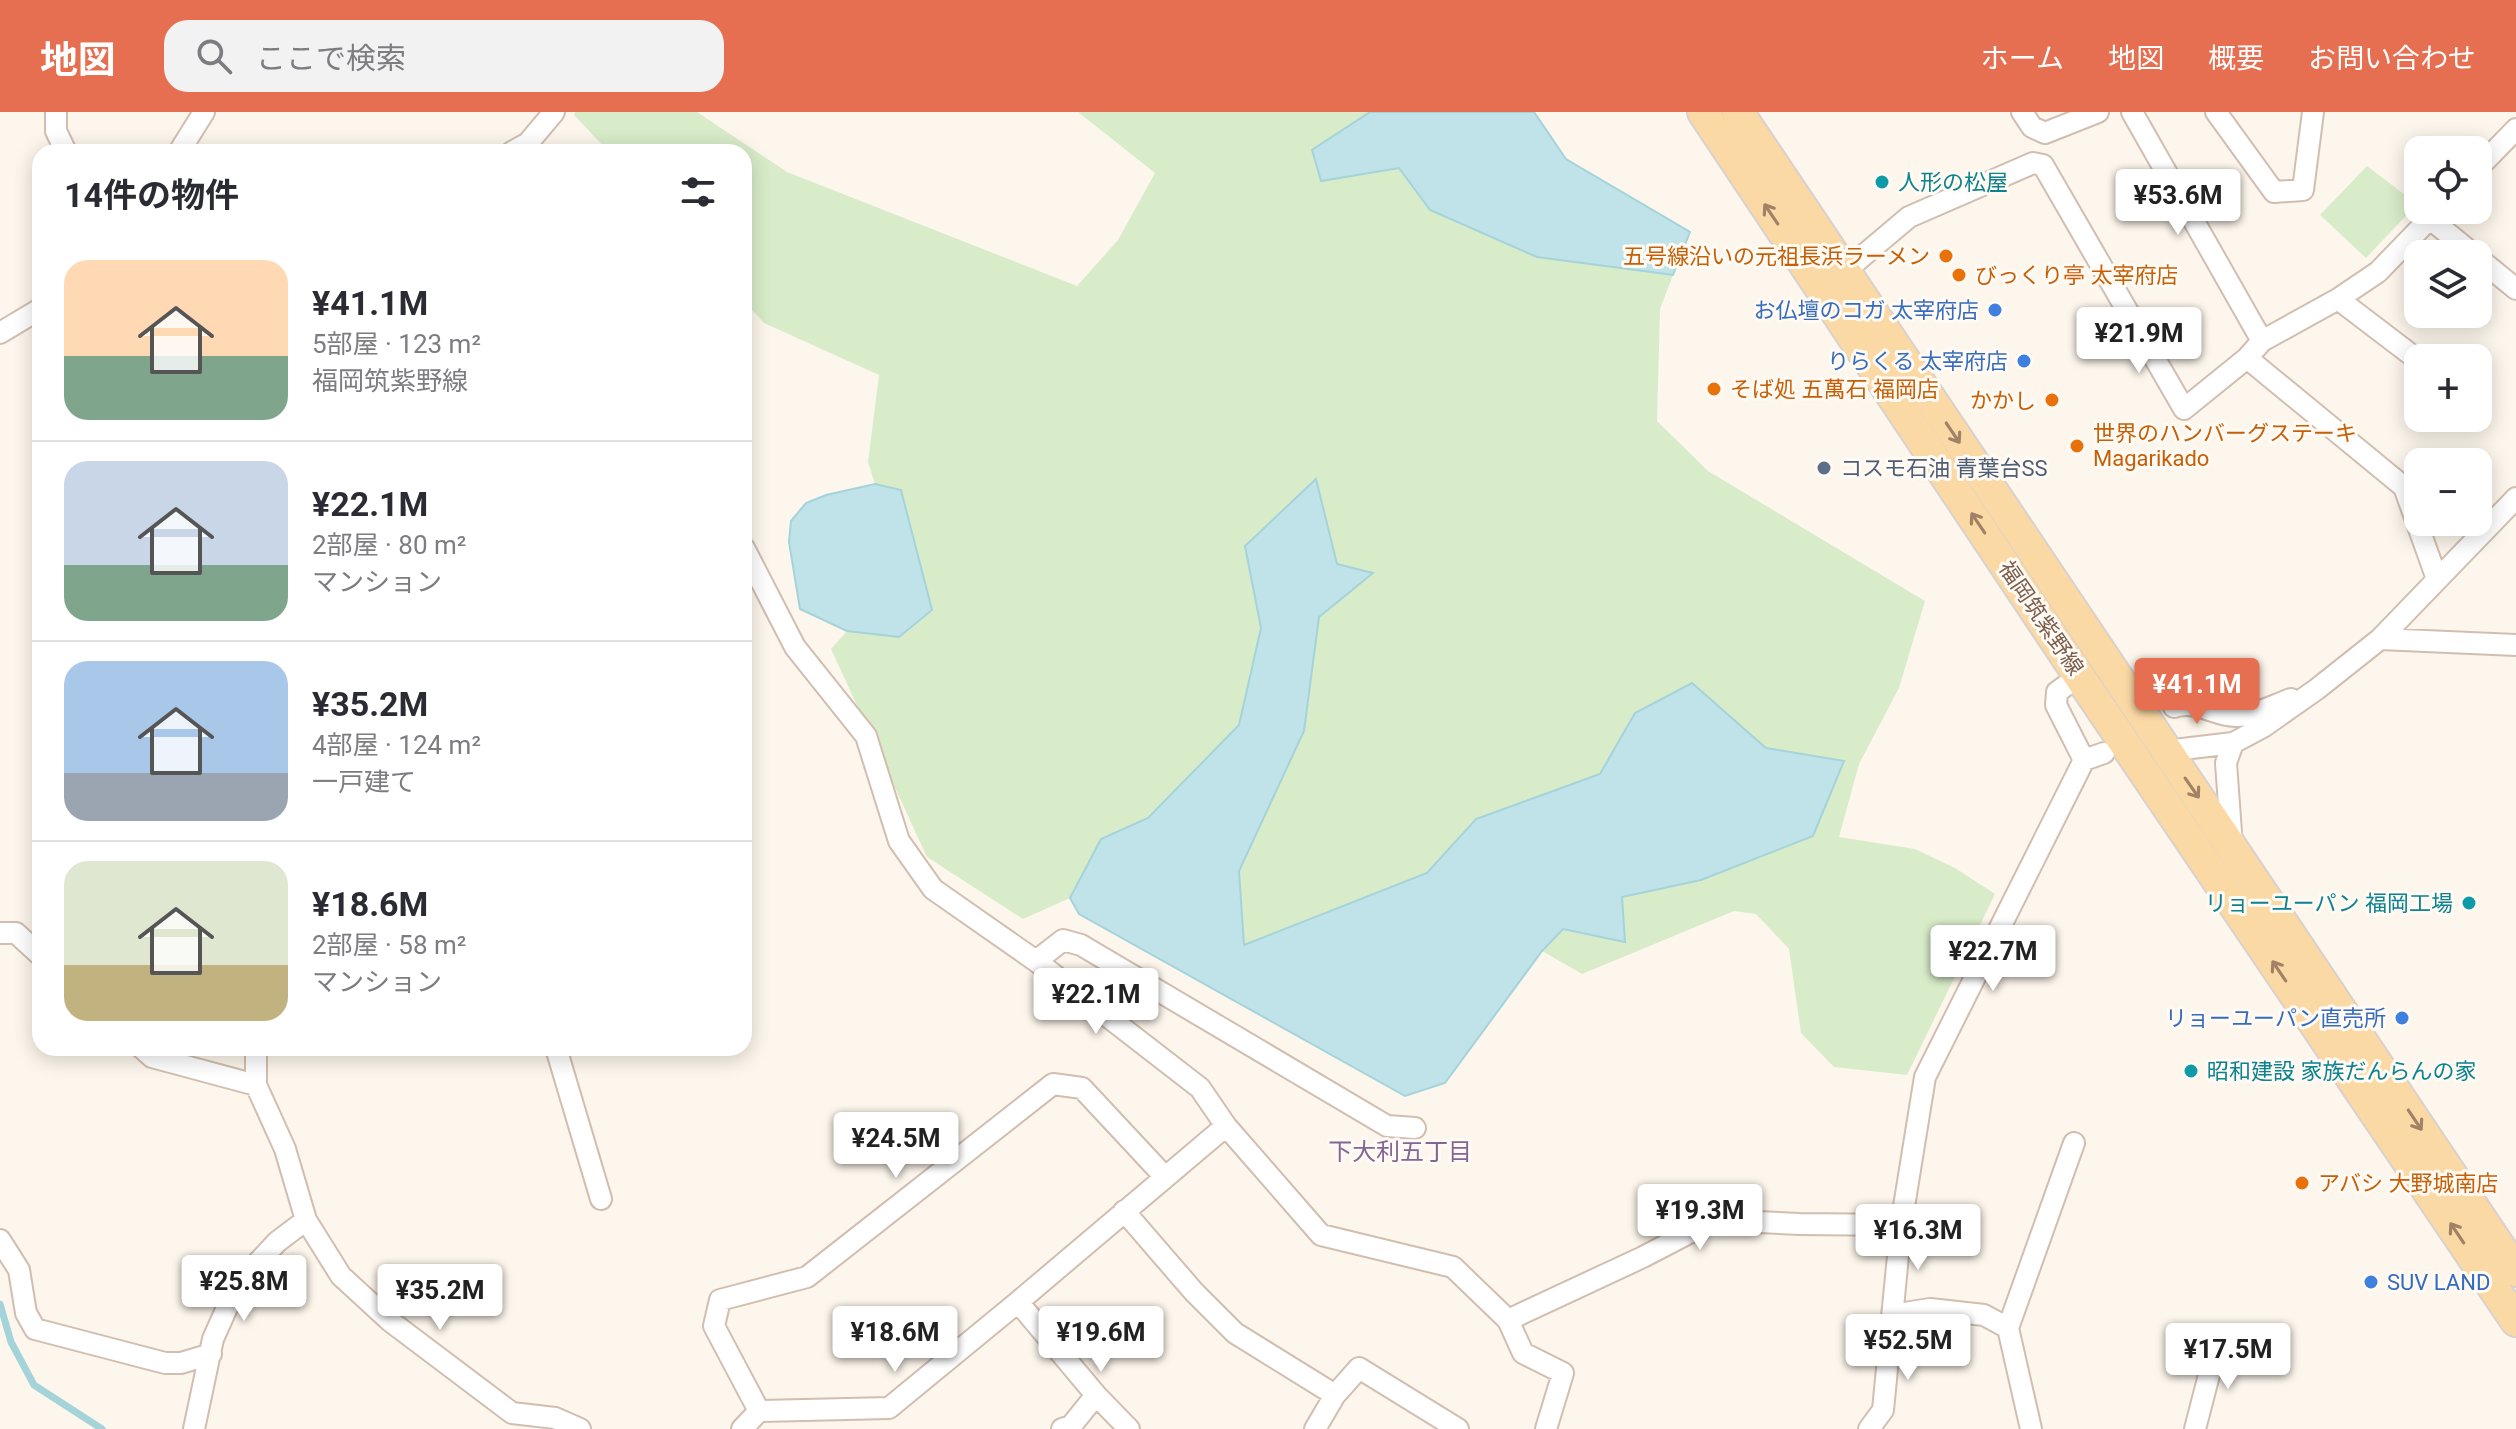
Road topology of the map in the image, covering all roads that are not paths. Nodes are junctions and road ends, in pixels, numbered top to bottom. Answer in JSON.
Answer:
{"nodes":[{"id":1,"x":56,"y":112,"type":"edge"},
{"id":2,"x":204,"y":112,"type":"edge"},
{"id":3,"x":554,"y":112,"type":"edge"},
{"id":4,"x":1703,"y":112,"type":"edge"},
{"id":5,"x":1738,"y":112,"type":"edge"},
{"id":6,"x":2022,"y":112,"type":"edge"},
{"id":7,"x":2098,"y":112,"type":"edge"},
{"id":8,"x":2132,"y":112,"type":"edge"},
{"id":9,"x":2216,"y":112,"type":"edge"},
{"id":10,"x":2313,"y":112,"type":"edge"},
{"id":11,"x":2516,"y":129,"type":"edge"},
{"id":12,"x":62,"y":144,"type":"edge"},
{"id":13,"x":184,"y":144,"type":"edge"},
{"id":14,"x":526,"y":144,"type":"edge"},
{"id":15,"x":2492,"y":154,"type":"edge"},
{"id":16,"x":2424,"y":224,"type":"edge"},
{"id":17,"x":2444,"y":224,"type":"edge"},
{"id":18,"x":2460,"y":240,"type":"edge"},
{"id":19,"x":2492,"y":269,"type":"edge"},
{"id":20,"x":1845,"y":271,"type":"junction"},
{"id":21,"x":2516,"y":289,"type":"edge"},
{"id":22,"x":2338,"y":299,"type":"junction"},
{"id":23,"x":32,"y":314,"type":"edge"},
{"id":24,"x":0,"y":333,"type":"edge"},
{"id":25,"x":2262,"y":341,"type":"junction"},
{"id":26,"x":2404,"y":349,"type":"edge"},
{"id":27,"x":2247,"y":358,"type":"junction"},
{"id":28,"x":2516,"y":498,"type":"edge"},
{"id":29,"x":752,"y":564,"type":"edge"},
{"id":30,"x":2437,"y":579,"type":"junction"},
{"id":31,"x":2380,"y":639,"type":"junction"},
{"id":32,"x":2516,"y":645,"type":"edge"},
{"id":33,"x":2079,"y":676,"type":"junction"},
{"id":34,"x":2317,"y":689,"type":"junction"},
{"id":35,"x":2174,"y":707,"type":"dead end"},
{"id":36,"x":2233,"y":743,"type":"junction"},
{"id":37,"x":2166,"y":751,"type":"junction"},
{"id":38,"x":2232,"y":847,"type":"junction"},
{"id":39,"x":0,"y":933,"type":"edge"},
{"id":40,"x":32,"y":948,"type":"edge"},
{"id":41,"x":1036,"y":961,"type":"junction"},
{"id":42,"x":151,"y":1056,"type":"edge"},
{"id":43,"x":256,"y":1056,"type":"edge"},
{"id":44,"x":554,"y":1056,"type":"edge"},
{"id":45,"x":256,"y":1085,"type":"junction"},
{"id":46,"x":1226,"y":1126,"type":"junction"},
{"id":47,"x":1415,"y":1128,"type":"dead end"},
{"id":48,"x":2074,"y":1143,"type":"dead end"},
{"id":49,"x":1165,"y":1177,"type":"junction"},
{"id":50,"x":601,"y":1199,"type":"dead end"},
{"id":51,"x":1124,"y":1211,"type":"junction"},
{"id":52,"x":306,"y":1220,"type":"junction"},
{"id":53,"x":1901,"y":1225,"type":"junction"},
{"id":54,"x":0,"y":1240,"type":"edge"},
{"id":55,"x":2516,"y":1271,"type":"edge"},
{"id":56,"x":1018,"y":1302,"type":"junction"},
{"id":57,"x":1892,"y":1315,"type":"junction"},
{"id":58,"x":1508,"y":1320,"type":"junction"},
{"id":59,"x":2516,"y":1321,"type":"edge"},
{"id":60,"x":2008,"y":1328,"type":"junction"},
{"id":61,"x":211,"y":1354,"type":"junction"},
{"id":62,"x":2202,"y":1354,"type":"dead end"},
{"id":63,"x":1096,"y":1395,"type":"junction"},
{"id":64,"x":1335,"y":1395,"type":"junction"},
{"id":65,"x":759,"y":1411,"type":"junction"},
{"id":66,"x":194,"y":1429,"type":"edge"},
{"id":67,"x":580,"y":1429,"type":"edge"},
{"id":68,"x":742,"y":1429,"type":"edge"},
{"id":69,"x":1062,"y":1429,"type":"edge"},
{"id":70,"x":1129,"y":1429,"type":"edge"},
{"id":71,"x":1315,"y":1429,"type":"edge"},
{"id":72,"x":1458,"y":1429,"type":"edge"},
{"id":73,"x":1546,"y":1429,"type":"edge"},
{"id":74,"x":1869,"y":1429,"type":"edge"},
{"id":75,"x":2031,"y":1429,"type":"edge"},
{"id":76,"x":2195,"y":1429,"type":"edge"}],
"edges":[{"from":1,"to":12,"type":"street"},
{"from":2,"to":13,"type":"street"},
{"from":3,"to":14,"type":"street"},
{"from":33,"to":4,"type":"main road","name":"福岡筑紫野線","one_way":true},
{"from":5,"to":20,"type":"main road","name":"福岡筑紫野線"},
{"from":6,"to":7,"type":"street"},
{"from":8,"to":25,"type":"street"},
{"from":9,"to":10,"type":"street"},
{"from":11,"to":15,"type":"street"},
{"from":16,"to":22,"type":"street"},
{"from":17,"to":18,"type":"street"},
{"from":19,"to":21,"type":"street"},
{"from":20,"to":27,"type":"street"},
{"from":20,"to":37,"type":"main road","name":"福岡筑紫野線","one_way":true},
{"from":22,"to":25,"type":"street"},
{"from":22,"to":26,"type":"street"},
{"from":23,"to":24,"type":"street"},
{"from":25,"to":27,"type":"street"},
{"from":27,"to":30,"type":"street"},
{"from":28,"to":30,"type":"street"},
{"from":29,"to":41,"type":"street"},
{"from":30,"to":31,"type":"street"},
{"from":31,"to":32,"type":"street"},
{"from":31,"to":34,"type":"street"},
{"from":33,"to":53,"type":"street"},
{"from":59,"to":33,"type":"main road","name":"福岡筑紫野線","one_way":true},
{"from":34,"to":35,"type":"street"},
{"from":34,"to":36,"type":"street"},
{"from":36,"to":37,"type":"street"},
{"from":36,"to":38,"type":"street"},
{"from":37,"to":38,"type":"main road","name":"福岡筑紫野線","one_way":true},
{"from":38,"to":55,"type":"main road","name":"福岡筑紫野線","one_way":true},
{"from":39,"to":40,"type":"street"},
{"from":41,"to":46,"type":"street"},
{"from":41,"to":47,"type":"street"},
{"from":42,"to":45,"type":"street"},
{"from":43,"to":45,"type":"street"},
{"from":44,"to":50,"type":"street"},
{"from":45,"to":52,"type":"street"},
{"from":46,"to":49,"type":"street"},
{"from":46,"to":58,"type":"street"},
{"from":48,"to":60,"type":"street"},
{"from":49,"to":51,"type":"street"},
{"from":49,"to":65,"type":"street"},
{"from":51,"to":56,"type":"street"},
{"from":51,"to":64,"type":"street"},
{"from":52,"to":61,"type":"street"},
{"from":52,"to":67,"type":"street"},
{"from":53,"to":57,"type":"street"},
{"from":53,"to":58,"type":"street"},
{"from":54,"to":61,"type":"street"},
{"from":56,"to":63,"type":"street"},
{"from":56,"to":65,"type":"street"},
{"from":57,"to":60,"type":"street"},
{"from":57,"to":74,"type":"street"},
{"from":58,"to":73,"type":"street"},
{"from":60,"to":75,"type":"street"},
{"from":61,"to":66,"type":"street"},
{"from":62,"to":76,"type":"street"},
{"from":63,"to":69,"type":"street"},
{"from":63,"to":70,"type":"street"},
{"from":64,"to":71,"type":"street"},
{"from":64,"to":72,"type":"street"},
{"from":65,"to":68,"type":"street"}]}
